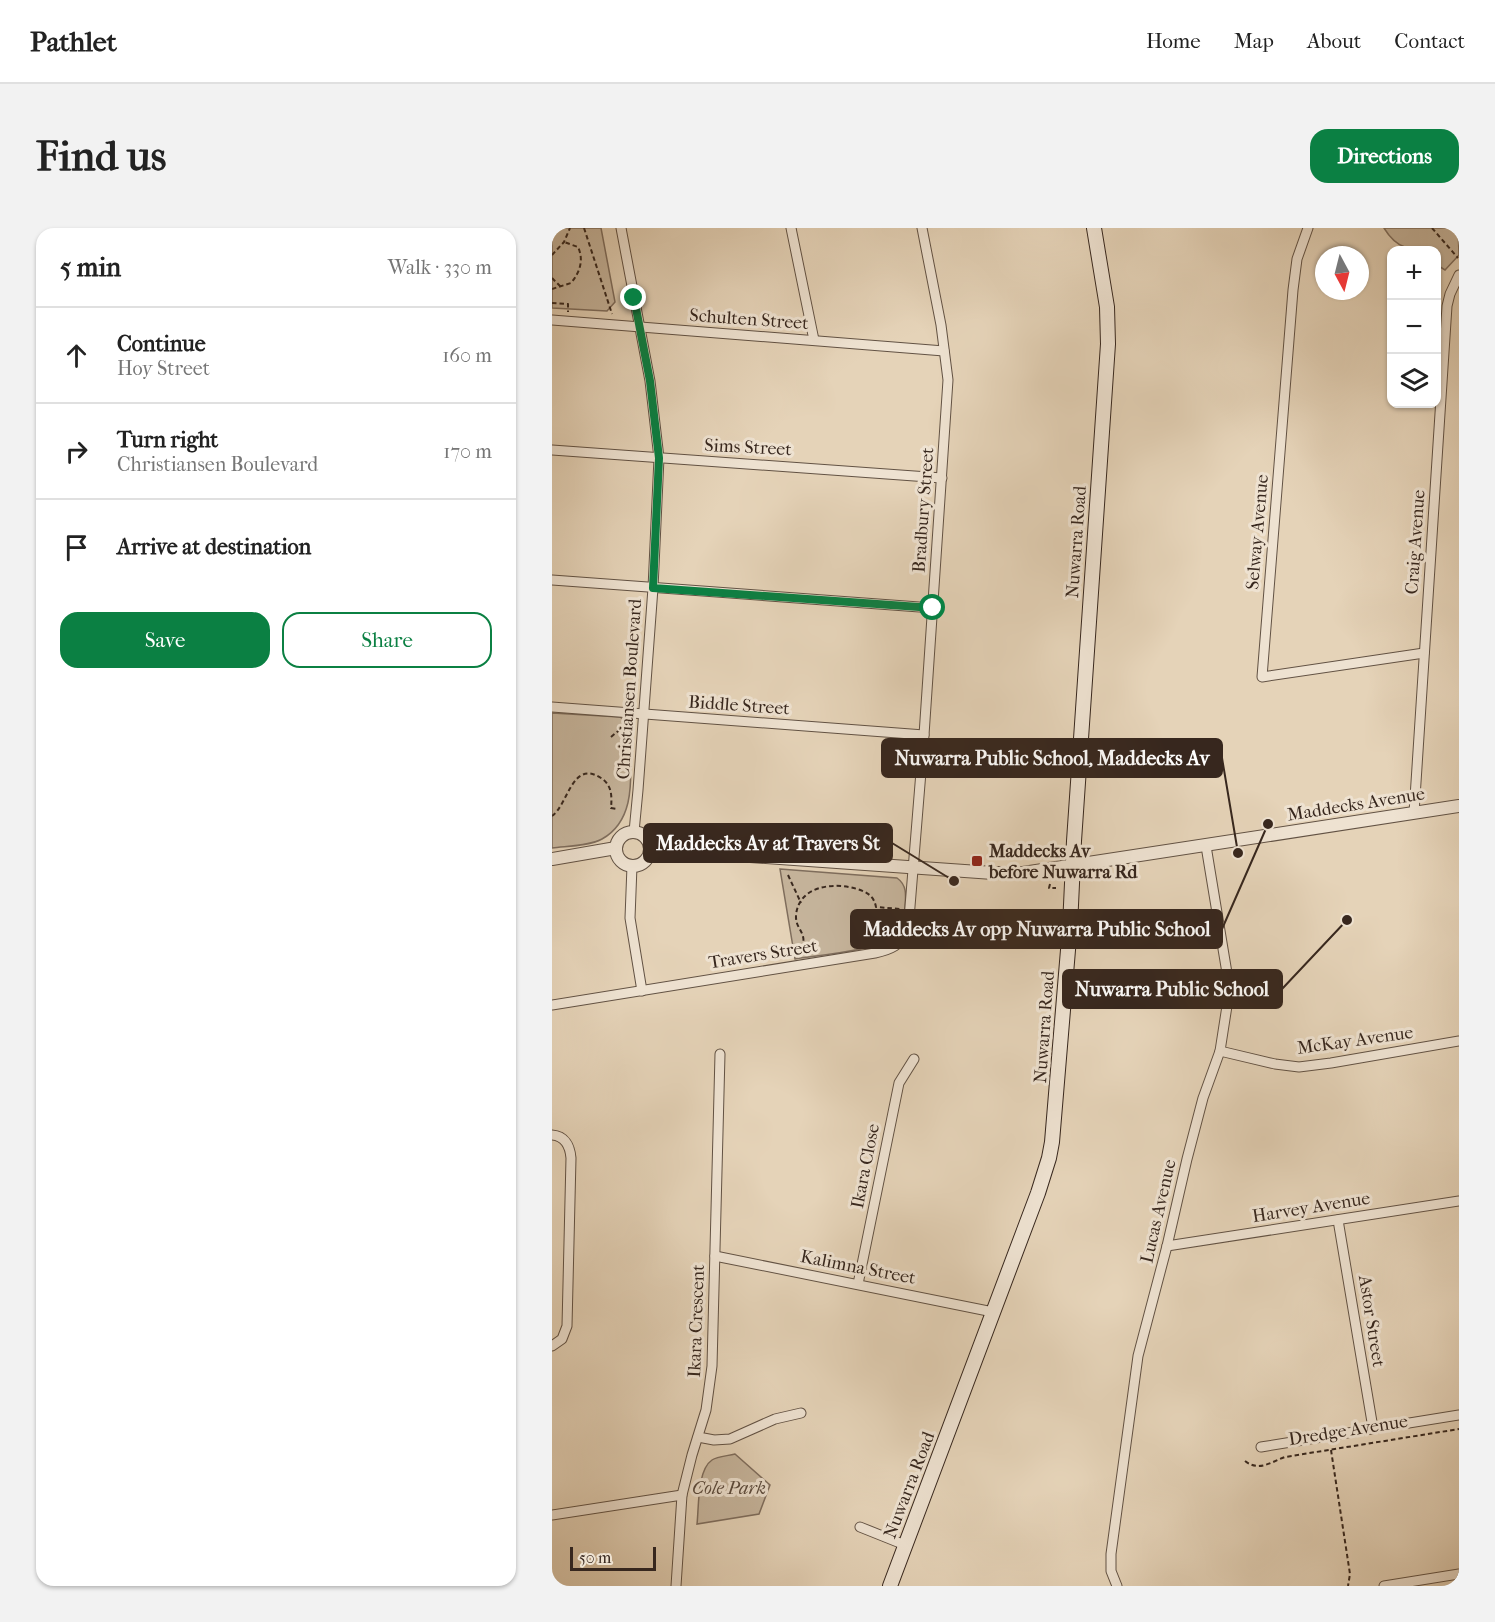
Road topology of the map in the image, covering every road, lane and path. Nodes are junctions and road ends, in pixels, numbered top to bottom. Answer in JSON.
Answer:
{"nodes":[{"id":1,"x":570,"y":228,"type":"edge"},
{"id":2,"x":584,"y":228,"type":"edge"},
{"id":3,"x":621,"y":228,"type":"edge"},
{"id":4,"x":791,"y":228,"type":"edge"},
{"id":5,"x":922,"y":228,"type":"edge"},
{"id":6,"x":1094,"y":228,"type":"edge"},
{"id":7,"x":1308,"y":228,"type":"edge"},
{"id":8,"x":1432,"y":228,"type":"edge"},
{"id":9,"x":564,"y":242,"type":"junction"},
{"id":10,"x":552,"y":255,"type":"edge"},
{"id":11,"x":1458,"y":258,"type":"edge"},
{"id":12,"x":1459,"y":275,"type":"edge"},
{"id":13,"x":552,"y":278,"type":"edge"},
{"id":14,"x":562,"y":287,"type":"junction"},
{"id":15,"x":552,"y":290,"type":"edge"},
{"id":16,"x":552,"y":303,"type":"edge"},
{"id":17,"x":613,"y":314,"type":"dead end"},
{"id":18,"x":552,"y":320,"type":"edge"},
{"id":19,"x":568,"y":321,"type":"junction"},
{"id":20,"x":640,"y":327,"type":"junction"},
{"id":21,"x":814,"y":340,"type":"junction"},
{"id":22,"x":944,"y":351,"type":"junction"},
{"id":23,"x":552,"y":450,"type":"edge"},
{"id":24,"x":659,"y":458,"type":"junction"},
{"id":25,"x":942,"y":478,"type":"junction"},
{"id":26,"x":552,"y":580,"type":"edge"},
{"id":27,"x":653,"y":588,"type":"junction"},
{"id":28,"x":933,"y":608,"type":"junction"},
{"id":29,"x":1424,"y":653,"type":"junction"},
{"id":30,"x":552,"y":707,"type":"edge"},
{"id":31,"x":643,"y":714,"type":"junction"},
{"id":32,"x":624,"y":726,"type":"dead end"},
{"id":33,"x":924,"y":735,"type":"junction"},
{"id":34,"x":611,"y":737,"type":"dead end"},
{"id":35,"x":1459,"y":806,"type":"edge"},
{"id":36,"x":617,"y":809,"type":"dead end"},
{"id":37,"x":1414,"y":813,"type":"junction"},
{"id":38,"x":552,"y":816,"type":"edge"},
{"id":39,"x":634,"y":832,"type":"junction"},
{"id":40,"x":1206,"y":846,"type":"junction"},
{"id":41,"x":616,"y":848,"type":"junction"},
{"id":42,"x":650,"y":849,"type":"junction"},
{"id":43,"x":552,"y":859,"type":"edge"},
{"id":44,"x":632,"y":866,"type":"junction"},
{"id":45,"x":1072,"y":866,"type":"junction"},
{"id":46,"x":914,"y":868,"type":"junction"},
{"id":47,"x":788,"y":875,"type":"dead end"},
{"id":48,"x":1056,"y":888,"type":"dead end"},
{"id":49,"x":1047,"y":893,"type":"dead end"},
{"id":50,"x":801,"y":903,"type":"junction"},
{"id":51,"x":893,"y":908,"type":"dead end"},
{"id":52,"x":799,"y":955,"type":"dead end"},
{"id":53,"x":642,"y":991,"type":"junction"},
{"id":54,"x":552,"y":1005,"type":"edge"},
{"id":55,"x":1459,"y":1041,"type":"edge"},
{"id":56,"x":1220,"y":1051,"type":"junction"},
{"id":57,"x":720,"y":1054,"type":"dead end"},
{"id":58,"x":914,"y":1059,"type":"dead end"},
{"id":59,"x":552,"y":1134,"type":"edge"},
{"id":60,"x":1459,"y":1201,"type":"edge"},
{"id":61,"x":1338,"y":1220,"type":"junction"},
{"id":62,"x":1167,"y":1246,"type":"junction"},
{"id":63,"x":715,"y":1256,"type":"junction"},
{"id":64,"x":858,"y":1284,"type":"junction"},
{"id":65,"x":993,"y":1311,"type":"junction"},
{"id":66,"x":552,"y":1346,"type":"edge"},
{"id":67,"x":801,"y":1413,"type":"dead end"},
{"id":68,"x":1459,"y":1415,"type":"edge"},
{"id":69,"x":1373,"y":1428,"type":"junction"},
{"id":70,"x":1459,"y":1429,"type":"edge"},
{"id":71,"x":698,"y":1437,"type":"junction"},
{"id":72,"x":1261,"y":1447,"type":"dead end"},
{"id":73,"x":1331,"y":1450,"type":"junction"},
{"id":74,"x":1245,"y":1461,"type":"dead end"},
{"id":75,"x":682,"y":1496,"type":"junction"},
{"id":76,"x":552,"y":1515,"type":"edge"},
{"id":77,"x":860,"y":1527,"type":"dead end"},
{"id":78,"x":905,"y":1545,"type":"junction"},
{"id":79,"x":1459,"y":1574,"type":"edge"},
{"id":80,"x":676,"y":1586,"type":"edge"},
{"id":81,"x":890,"y":1586,"type":"edge"},
{"id":82,"x":1117,"y":1586,"type":"edge"},
{"id":83,"x":1348,"y":1586,"type":"edge"},
{"id":84,"x":1384,"y":1586,"type":"edge"}],
"edges":[{"from":1,"to":9,"type":"path"},
{"from":2,"to":17,"type":"path"},
{"from":3,"to":20,"type":"street","name":"Christiansen Boulevard"},
{"from":4,"to":21,"type":"street"},
{"from":5,"to":22,"type":"street","name":"Bradbury Street"},
{"from":6,"to":45,"type":"main road","name":"Nuwarra Road"},
{"from":7,"to":29,"type":"street","name":"Selway Avenue"},
{"from":8,"to":11,"type":"path"},
{"from":9,"to":10,"type":"path"},
{"from":9,"to":14,"type":"path"},
{"from":12,"to":29,"type":"street","name":"Craig Avenue"},
{"from":13,"to":14,"type":"path"},
{"from":14,"to":15,"type":"path"},
{"from":16,"to":19,"type":"path"},
{"from":18,"to":19,"type":"street","name":"Schulten Street"},
{"from":19,"to":20,"type":"street","name":"Schulten Street"},
{"from":20,"to":21,"type":"street","name":"Schulten Street"},
{"from":20,"to":24,"type":"street","name":"Christiansen Boulevard"},
{"from":21,"to":22,"type":"street","name":"Schulten Street"},
{"from":22,"to":25,"type":"street","name":"Bradbury Street"},
{"from":23,"to":24,"type":"street","name":"Sims Street"},
{"from":24,"to":25,"type":"street","name":"Sims Street"},
{"from":24,"to":27,"type":"street","name":"Christiansen Boulevard"},
{"from":25,"to":28,"type":"street","name":"Bradbury Street"},
{"from":26,"to":27,"type":"street"},
{"from":27,"to":28,"type":"street"},
{"from":27,"to":31,"type":"street","name":"Christiansen Boulevard"},
{"from":28,"to":33,"type":"street","name":"Bradbury Street"},
{"from":29,"to":37,"type":"street","name":"Craig Avenue"},
{"from":30,"to":31,"type":"street","name":"Biddle Street"},
{"from":31,"to":33,"type":"street","name":"Biddle Street"},
{"from":31,"to":39,"type":"street","name":"Christiansen Boulevard"},
{"from":32,"to":34,"type":"path"},
{"from":33,"to":46,"type":"street","name":"Bradbury Street"},
{"from":35,"to":37,"type":"street","name":"Maddecks Avenue"},
{"from":36,"to":38,"type":"path"},
{"from":37,"to":40,"type":"street","name":"Maddecks Avenue"},
{"from":39,"to":41,"type":"street"},
{"from":39,"to":42,"type":"street"},
{"from":40,"to":45,"type":"street","name":"Maddecks Avenue"},
{"from":40,"to":56,"type":"street","name":"Lucas Avenue"},
{"from":41,"to":43,"type":"street"},
{"from":41,"to":44,"type":"street"},
{"from":42,"to":44,"type":"street"},
{"from":42,"to":46,"type":"street","name":"Maddecks Avenue"},
{"from":44,"to":53,"type":"street"},
{"from":45,"to":46,"type":"street","name":"Maddecks Avenue"},
{"from":45,"to":65,"type":"main road","name":"Nuwarra Road"},
{"from":46,"to":53,"type":"street","name":"Travers Street"},
{"from":47,"to":50,"type":"path"},
{"from":48,"to":49,"type":"path"},
{"from":50,"to":51,"type":"path"},
{"from":50,"to":52,"type":"path"},
{"from":53,"to":54,"type":"street","name":"Travers Street"},
{"from":55,"to":56,"type":"street","name":"McKay Avenue"},
{"from":56,"to":62,"type":"street","name":"Lucas Avenue"},
{"from":57,"to":63,"type":"street","name":"Ikara Crescent"},
{"from":58,"to":64,"type":"street","name":"Ikara Close"},
{"from":59,"to":66,"type":"street"},
{"from":60,"to":61,"type":"street","name":"Harvey Avenue"},
{"from":61,"to":62,"type":"street","name":"Harvey Avenue"},
{"from":61,"to":69,"type":"street","name":"Astor Street"},
{"from":62,"to":82,"type":"street","name":"Lucas Avenue"},
{"from":63,"to":64,"type":"street","name":"Kalimna Street"},
{"from":63,"to":71,"type":"street","name":"Ikara Crescent"},
{"from":64,"to":65,"type":"street","name":"Kalimna Street"},
{"from":65,"to":78,"type":"main road","name":"Nuwarra Road"},
{"from":67,"to":71,"type":"street"},
{"from":68,"to":69,"type":"street","name":"Dredge Avenue"},
{"from":69,"to":72,"type":"street","name":"Dredge Avenue"},
{"from":70,"to":73,"type":"path","name":"Dredge Avenue"},
{"from":71,"to":75,"type":"street","name":"Ikara Crescent"},
{"from":73,"to":74,"type":"path","name":"Dredge Avenue"},
{"from":73,"to":83,"type":"path"},
{"from":75,"to":76,"type":"street"},
{"from":75,"to":80,"type":"street","name":"Ikara Crescent"},
{"from":77,"to":78,"type":"street"},
{"from":78,"to":81,"type":"main road","name":"Nuwarra Road"},
{"from":79,"to":84,"type":"street"}]}
